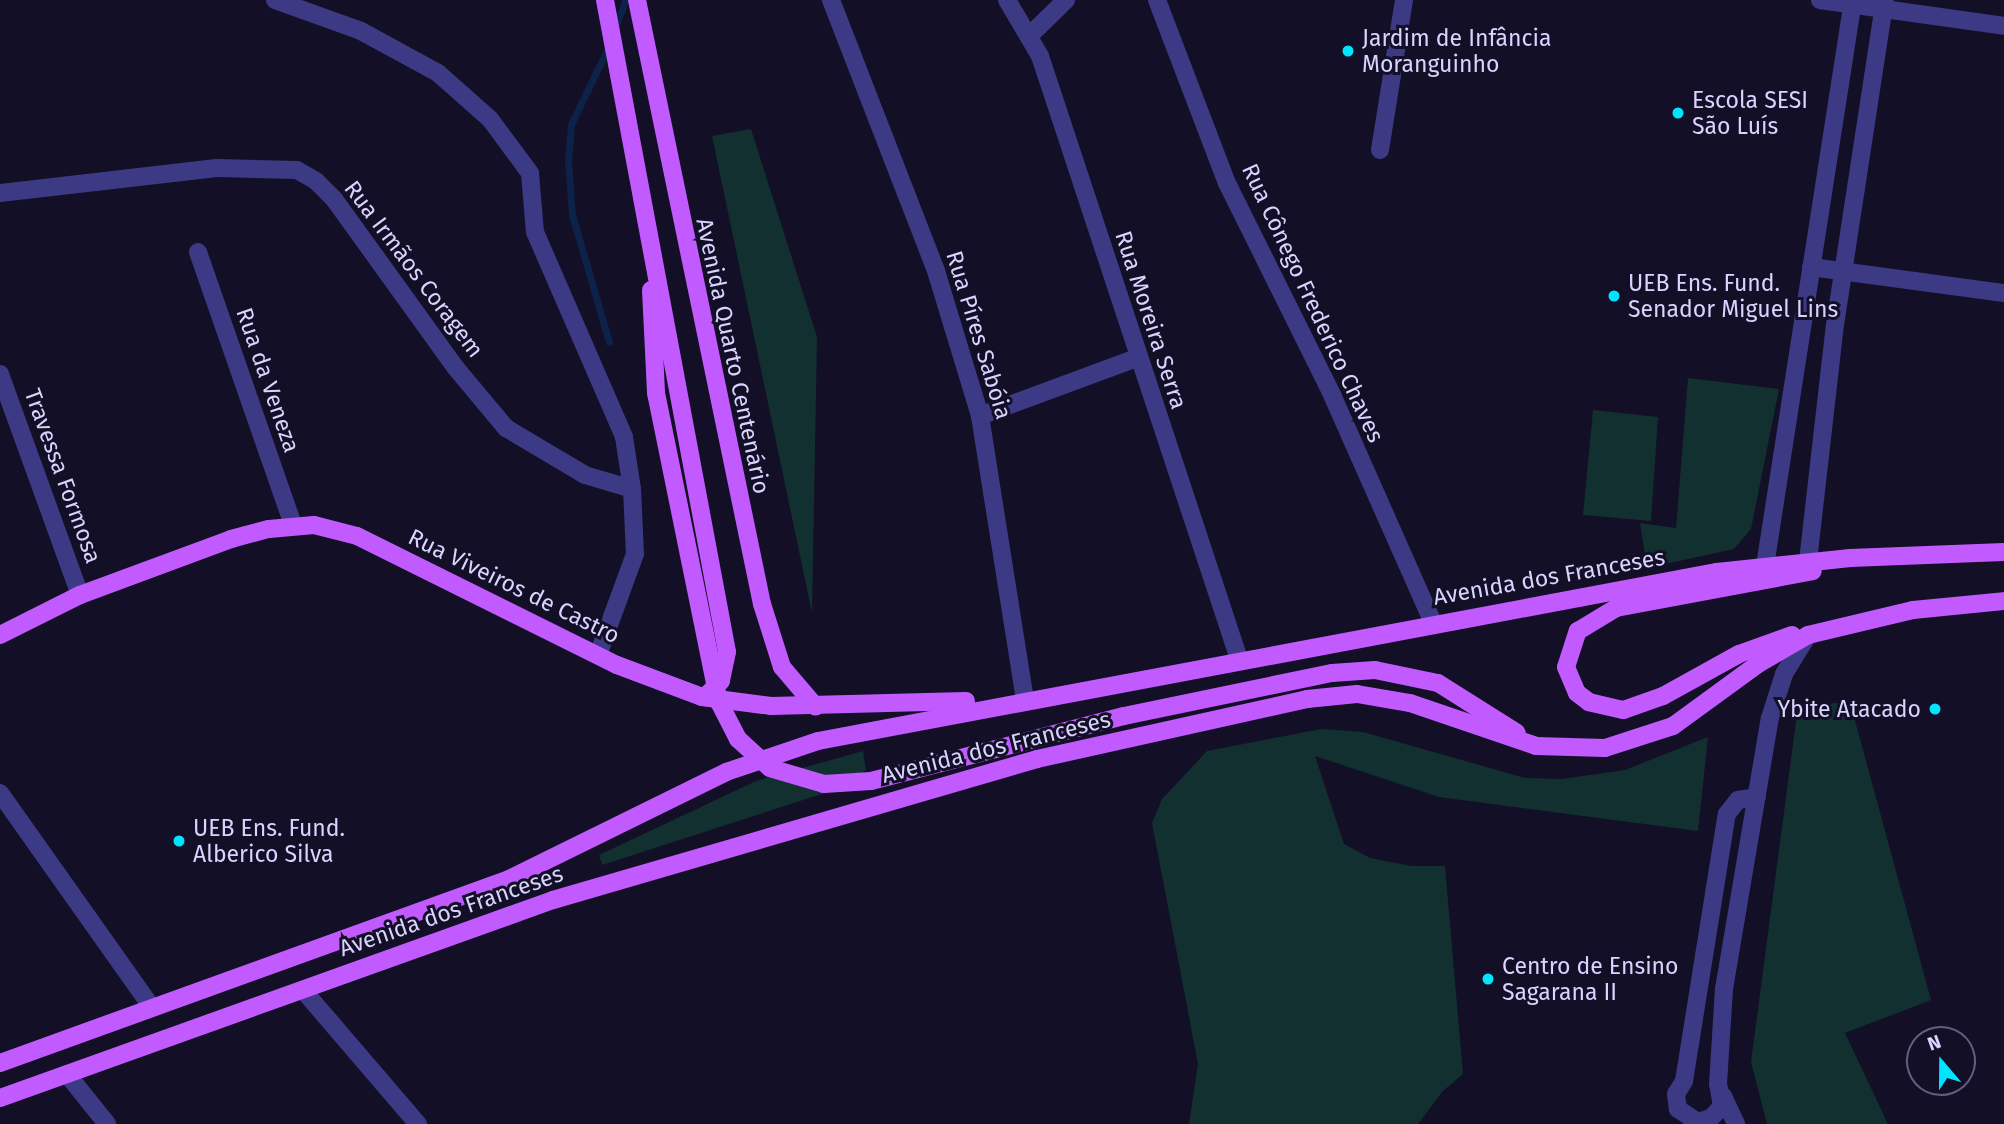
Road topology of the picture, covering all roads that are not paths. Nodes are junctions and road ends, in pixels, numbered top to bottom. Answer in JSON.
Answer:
{"nodes":[{"id":1,"x":275,"y":0,"type":"edge"},
{"id":2,"x":605,"y":0,"type":"edge"},
{"id":3,"x":637,"y":0,"type":"edge"},
{"id":4,"x":831,"y":0,"type":"edge"},
{"id":5,"x":1007,"y":0,"type":"edge"},
{"id":6,"x":1066,"y":0,"type":"edge"},
{"id":7,"x":1157,"y":0,"type":"edge"},
{"id":8,"x":1404,"y":0,"type":"edge"},
{"id":9,"x":1821,"y":0,"type":"edge"},
{"id":10,"x":1853,"y":2,"type":"edge"},
{"id":11,"x":1885,"y":4,"type":"edge"},
{"id":12,"x":2004,"y":26,"type":"edge"},
{"id":13,"x":1029,"y":36,"type":"junction"},
{"id":14,"x":1380,"y":150,"type":"dead end"},
{"id":15,"x":0,"y":193,"type":"edge"},
{"id":16,"x":648,"y":220,"type":"junction"},
{"id":17,"x":198,"y":252,"type":"dead end"},
{"id":18,"x":1811,"y":267,"type":"junction"},
{"id":19,"x":1843,"y":272,"type":"junction"},
{"id":20,"x":2004,"y":293,"type":"edge"},
{"id":21,"x":1137,"y":358,"type":"junction"},
{"id":22,"x":0,"y":374,"type":"edge"},
{"id":23,"x":980,"y":416,"type":"junction"},
{"id":24,"x":632,"y":489,"type":"junction"},
{"id":25,"x":293,"y":525,"type":"junction"},
{"id":26,"x":2004,"y":552,"type":"edge"},
{"id":27,"x":1906,"y":555,"type":"junction"},
{"id":28,"x":1808,"y":561,"type":"junction"},
{"id":29,"x":1765,"y":565,"type":"junction"},
{"id":30,"x":80,"y":595,"type":"junction"},
{"id":31,"x":2004,"y":601,"type":"edge"},
{"id":32,"x":1874,"y":618,"type":"junction"},
{"id":33,"x":1433,"y":623,"type":"junction"},
{"id":34,"x":0,"y":635,"type":"edge"},
{"id":35,"x":1808,"y":635,"type":"junction"},
{"id":36,"x":598,"y":655,"type":"junction"},
{"id":37,"x":1239,"y":659,"type":"junction"},
{"id":38,"x":702,"y":697,"type":"junction"},
{"id":39,"x":1025,"y":699,"type":"junction"},
{"id":40,"x":817,"y":707,"type":"junction"},
{"id":41,"x":1553,"y":749,"type":"junction"},
{"id":42,"x":0,"y":793,"type":"edge"},
{"id":43,"x":1757,"y":797,"type":"junction"},
{"id":44,"x":303,"y":990,"type":"junction"},
{"id":45,"x":152,"y":1009,"type":"junction"},
{"id":46,"x":0,"y":1063,"type":"edge"},
{"id":47,"x":67,"y":1074,"type":"junction"},
{"id":48,"x":1684,"y":1081,"type":"junction"},
{"id":49,"x":1721,"y":1090,"type":"junction"},
{"id":50,"x":0,"y":1098,"type":"edge"},
{"id":51,"x":1676,"y":1101,"type":"junction"},
{"id":52,"x":1697,"y":1123,"type":"edge"},
{"id":53,"x":107,"y":1124,"type":"edge"},
{"id":54,"x":418,"y":1124,"type":"edge"},
{"id":55,"x":1674,"y":1124,"type":"edge"},
{"id":56,"x":1736,"y":1124,"type":"edge"}],
"edges":[{"from":1,"to":24,"type":"street"},
{"from":2,"to":16,"type":"main road"},
{"from":3,"to":40,"type":"main road","name":"Avenida Quarto Centenário"},
{"from":4,"to":23,"type":"street","name":"Rua Píres Sabóia"},
{"from":5,"to":13,"type":"street","name":"Rua Moreira Serra"},
{"from":6,"to":13,"type":"street"},
{"from":7,"to":33,"type":"street","name":"Rua Cônego Frederico Chaves"},
{"from":8,"to":14,"type":"street"},
{"from":9,"to":10,"type":"street"},
{"from":10,"to":11,"type":"street"},
{"from":10,"to":18,"type":"street"},
{"from":11,"to":12,"type":"street"},
{"from":11,"to":19,"type":"street"},
{"from":13,"to":21,"type":"street","name":"Rua Moreira Serra"},
{"from":15,"to":24,"type":"street","name":"Rua Irmãos Coragem"},
{"from":16,"to":38,"type":"main road"},
{"from":16,"to":41,"type":"main road","bridge":true},
{"from":17,"to":25,"type":"street","name":"Rua da Veneza"},
{"from":18,"to":19,"type":"street"},
{"from":18,"to":29,"type":"street"},
{"from":19,"to":20,"type":"street"},
{"from":19,"to":28,"type":"street"},
{"from":21,"to":23,"type":"street"},
{"from":21,"to":37,"type":"street","name":"Rua Moreira Serra"},
{"from":22,"to":30,"type":"street","name":"Travessa Formosa"},
{"from":23,"to":39,"type":"street","name":"Rua Píres Sabóia"},
{"from":24,"to":36,"type":"street"},
{"from":25,"to":30,"type":"main road","name":"Rua Viveiros de Castro"},
{"from":25,"to":36,"type":"main road","name":"Rua Viveiros de Castro"},
{"from":26,"to":27,"type":"main road","name":"Avenida dos Franceses"},
{"from":27,"to":28,"type":"main road","name":"Avenida dos Franceses"},
{"from":27,"to":32,"type":"main road"},
{"from":28,"to":29,"type":"main road","name":"Avenida dos Franceses"},
{"from":29,"to":33,"type":"main road","name":"Avenida dos Franceses"},
{"from":30,"to":34,"type":"main road","name":"Rua Viveiros de Castro"},
{"from":31,"to":32,"type":"main road","name":"Avenida dos Franceses"},
{"from":32,"to":35,"type":"main road","name":"Avenida dos Franceses"},
{"from":33,"to":37,"type":"main road","name":"Avenida dos Franceses"},
{"from":35,"to":41,"type":"main road","name":"Avenida dos Franceses"},
{"from":35,"to":43,"type":"street"},
{"from":36,"to":38,"type":"main road","name":"Rua Viveiros de Castro"},
{"from":37,"to":39,"type":"main road","name":"Avenida dos Franceses"},
{"from":38,"to":40,"type":"main road","name":"Rua Viveiros de Castro"},
{"from":39,"to":40,"type":"main road","name":"Rua Viveiros de Castro"},
{"from":39,"to":45,"type":"main road","name":"Avenida dos Franceses"},
{"from":41,"to":44,"type":"main road","name":"Avenida dos Franceses"},
{"from":42,"to":45,"type":"street"},
{"from":43,"to":48,"type":"street"},
{"from":43,"to":49,"type":"street"},
{"from":44,"to":47,"type":"main road","name":"Avenida dos Franceses"},
{"from":44,"to":54,"type":"street"},
{"from":45,"to":46,"type":"main road","name":"Avenida dos Franceses"},
{"from":47,"to":50,"type":"main road","name":"Avenida dos Franceses"},
{"from":47,"to":53,"type":"street"},
{"from":48,"to":49,"type":"street"},
{"from":48,"to":51,"type":"street"},
{"from":49,"to":52,"type":"street"},
{"from":49,"to":56,"type":"street"},
{"from":51,"to":52,"type":"street"},
{"from":51,"to":55,"type":"street"}]}
